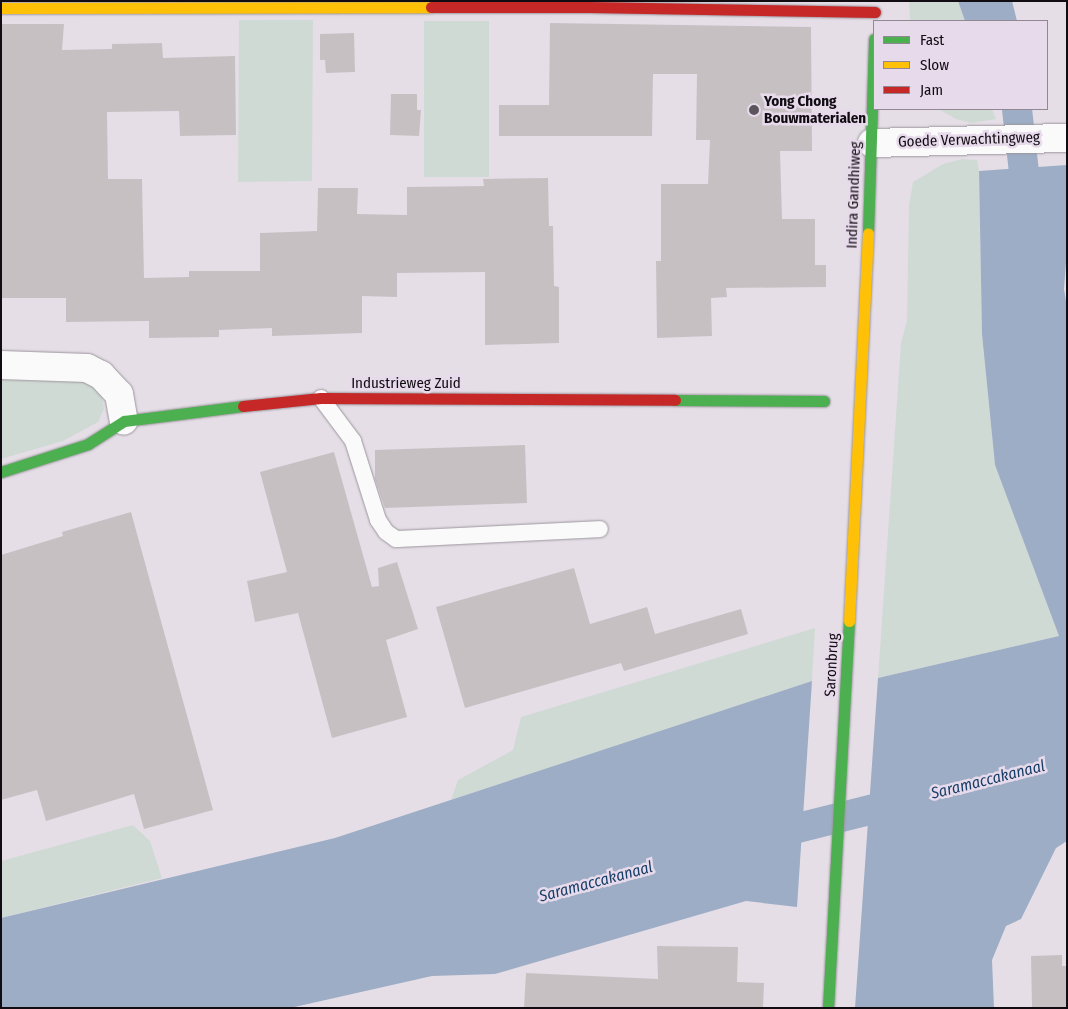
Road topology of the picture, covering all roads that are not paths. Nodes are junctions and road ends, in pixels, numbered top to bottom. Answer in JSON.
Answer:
{"nodes":[{"id":1,"x":589,"y":4,"type":"edge"},
{"id":2,"x":1,"y":8,"type":"edge"},
{"id":3,"x":875,"y":12,"type":"edge"},
{"id":4,"x":873,"y":92,"type":"edge"},
{"id":5,"x":1067,"y":138,"type":"edge"},
{"id":6,"x":872,"y":144,"type":"junction"},
{"id":7,"x":865,"y":323,"type":"joint"},
{"id":8,"x":1,"y":365,"type":"edge"},
{"id":9,"x":321,"y":398,"type":"junction"},
{"id":10,"x":824,"y":401,"type":"dead end"},
{"id":11,"x":124,"y":421,"type":"junction"},
{"id":12,"x":1,"y":472,"type":"edge"},
{"id":13,"x":600,"y":529,"type":"dead end"},
{"id":14,"x":828,"y":1008,"type":"edge"}],
"edges":[{"from":1,"to":2,"type":"street"},
{"from":1,"to":3,"type":"street"},
{"from":4,"to":6,"type":"street","name":"Indira Gandhiweg"},
{"from":5,"to":6,"type":"street","name":"Goede Verwachtingweg"},
{"from":6,"to":7,"type":"street","name":"Indira Gandhiweg"},
{"from":7,"to":14,"type":"street","name":"Saronbrug"},
{"from":8,"to":11,"type":"street"},
{"from":9,"to":10,"type":"street","name":"Industrieweg Zuid"},
{"from":9,"to":11,"type":"street","name":"Industrieweg Zuid"},
{"from":9,"to":13,"type":"lane"},
{"from":11,"to":12,"type":"street","name":"Industrieweg Zuid"}]}
